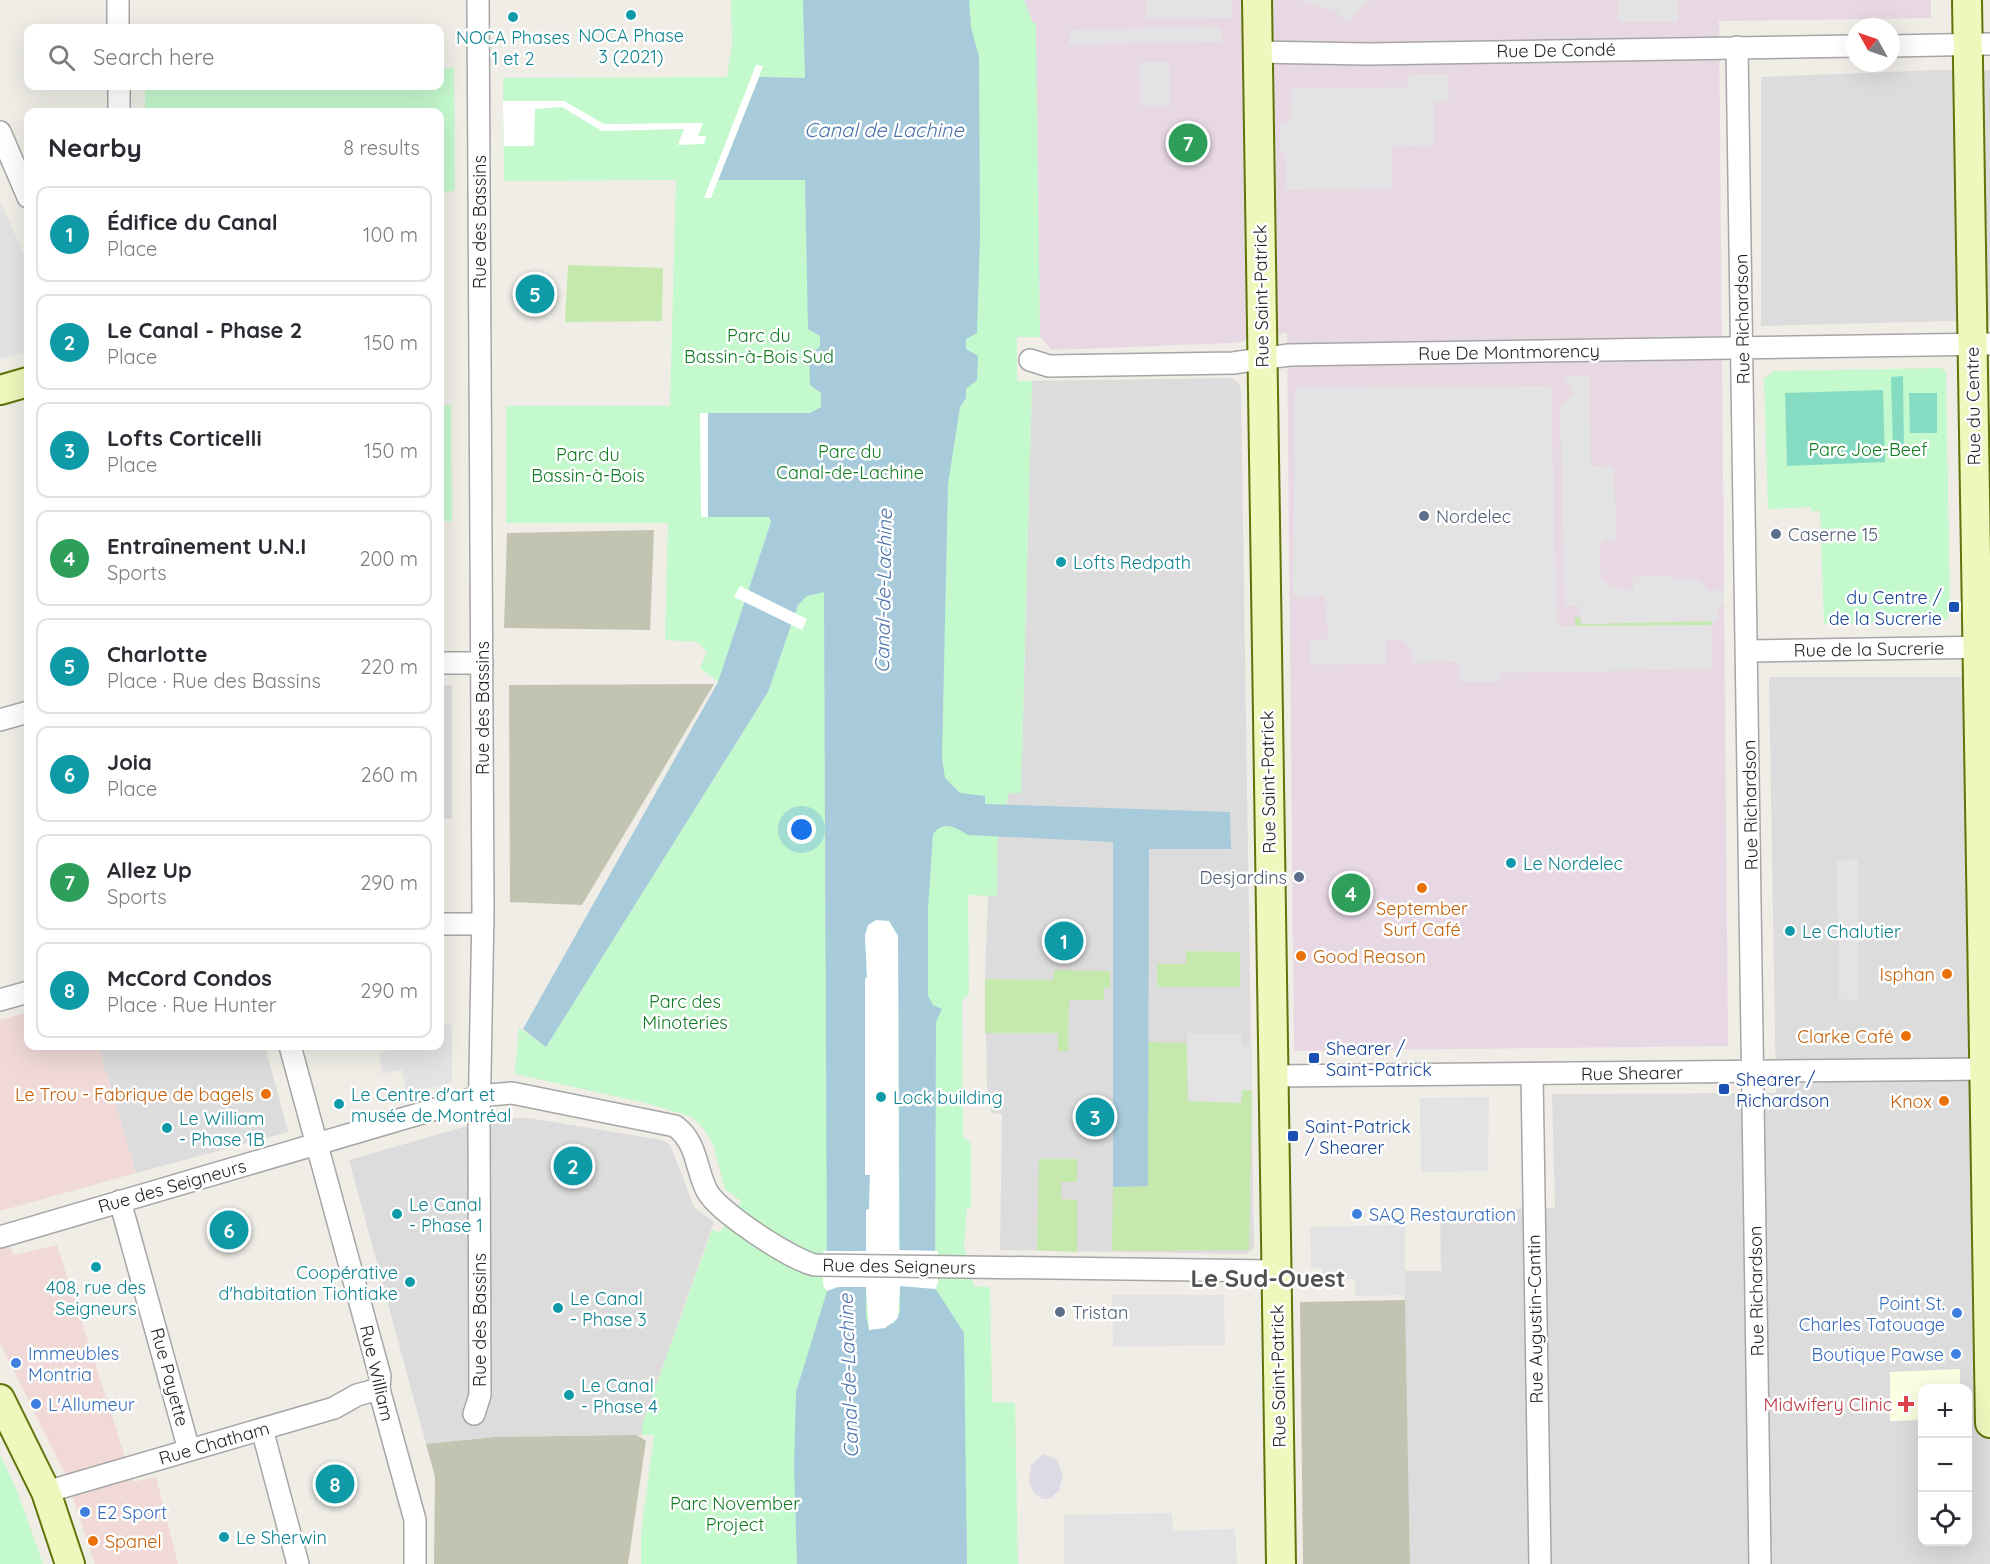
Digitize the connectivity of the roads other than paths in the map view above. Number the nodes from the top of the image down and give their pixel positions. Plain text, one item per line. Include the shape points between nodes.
1 (118, 0) edge
2 (478, 0) edge
3 (1257, 0) edge
4 (1967, 0) edge
5 (118, 24) edge
6 (1979, 44) edge
7 (1846, 46) edge
8 (1900, 46) edge
9 (1737, 47) junction
10 (1257, 52) junction
11 (119, 90) edge
12 (119, 108) edge
13 (0, 132) edge
14 (24, 188) edge
15 (1981, 344) edge
16 (1742, 349) junction
17 (1030, 360) dead end
18 (1262, 360) junction
19 (24, 383) edge
20 (0, 390) edge
21 (1984, 647) edge
22 (1748, 651) junction
23 (444, 663) edge
24 (482, 663) junction
25 (24, 713) edge
26 (0, 720) edge
27 (444, 924) edge
28 (483, 924) junction
29 (24, 993) edge
30 (0, 1000) edge
31 (291, 1050) edge
32 (1987, 1069) edge
33 (1752, 1072) junction
34 (1532, 1074) junction
35 (1274, 1076) junction
36 (480, 1096) junction
37 (317, 1144) junction
38 (120, 1201) junction
39 (0, 1237) edge
40 (1276, 1271) junction
41 (1989, 1319) edge
42 (379, 1389) junction
43 (0, 1399) edge
44 (474, 1414) dead end
45 (1990, 1423) edge
46 (262, 1429) junction
47 (189, 1450) junction
48 (46, 1492) junction
49 (70, 1564) edge
50 (298, 1564) edge
51 (415, 1564) edge
52 (1281, 1564) edge
53 (1540, 1564) edge
54 (1760, 1564) edge

1 - 5 street
2 - 24 street, Rue des Bassins
3 - 10 main road, Rue Saint-Patrick
4 - 6 main road, Rue du Centre
6 - 8 street
6 - 15 main road, Rue du Centre
7 - 9 street, Rue De Condé
9 - 10 street, Rue De Condé via 1368,54
9 - 16 street, Rue Richardson
10 - 18 main road, Rue Saint-Patrick
11 - 12 street
13 - 14 street
15 - 16 street, Rue De Montmorency
15 - 21 main road, Rue du Centre
16 - 18 street, Rue De Montmorency via 1289,356
16 - 22 street, Rue Richardson
17 - 18 street, Rue De Montmorency via 1049,366
18 - 35 main road, Rue Saint-Patrick
19 - 20 main road
21 - 22 street, Rue de la Sucrerie
21 - 32 main road, Rue du Centre
22 - 33 street, Rue Richardson
23 - 24 street
24 - 28 street, Rue des Bassins
25 - 26 street
27 - 28 street
28 - 36 street, Rue des Bassins
29 - 30 street
31 - 37 street, Rue William
32 - 33 street, Rue Shearer
32 - 41 main road, Rue du Centre
33 - 34 street, Rue Shearer
33 - 54 street, Rue Richardson
34 - 35 street, Rue Shearer
34 - 53 street, Rue Augustin-Cantin
35 - 40 main road, Rue Saint-Patrick
36 - 37 street, Rue des Seigneurs
36 - 40 street, Rue des Seigneurs via 512,1093 675,1126 690,1140 708,1192 720,1207 796,1258 823,1266
36 - 44 street, Rue des Bassins via 480,1395
37 - 38 street, Rue des Seigneurs
37 - 42 street, Rue William via 380,1377
38 - 39 street, Rue des Seigneurs
38 - 47 street, Rue Payette
40 - 52 main road, Rue Saint-Patrick
41 - 45 main road, Rue du Centre
42 - 46 street, Rue Chatham via 357,1395 334,1408
42 - 51 street, Rue William via 414,1516
43 - 48 main road
46 - 47 street, Rue Chatham
46 - 50 street
47 - 48 street, Rue Chatham
48 - 49 main road

